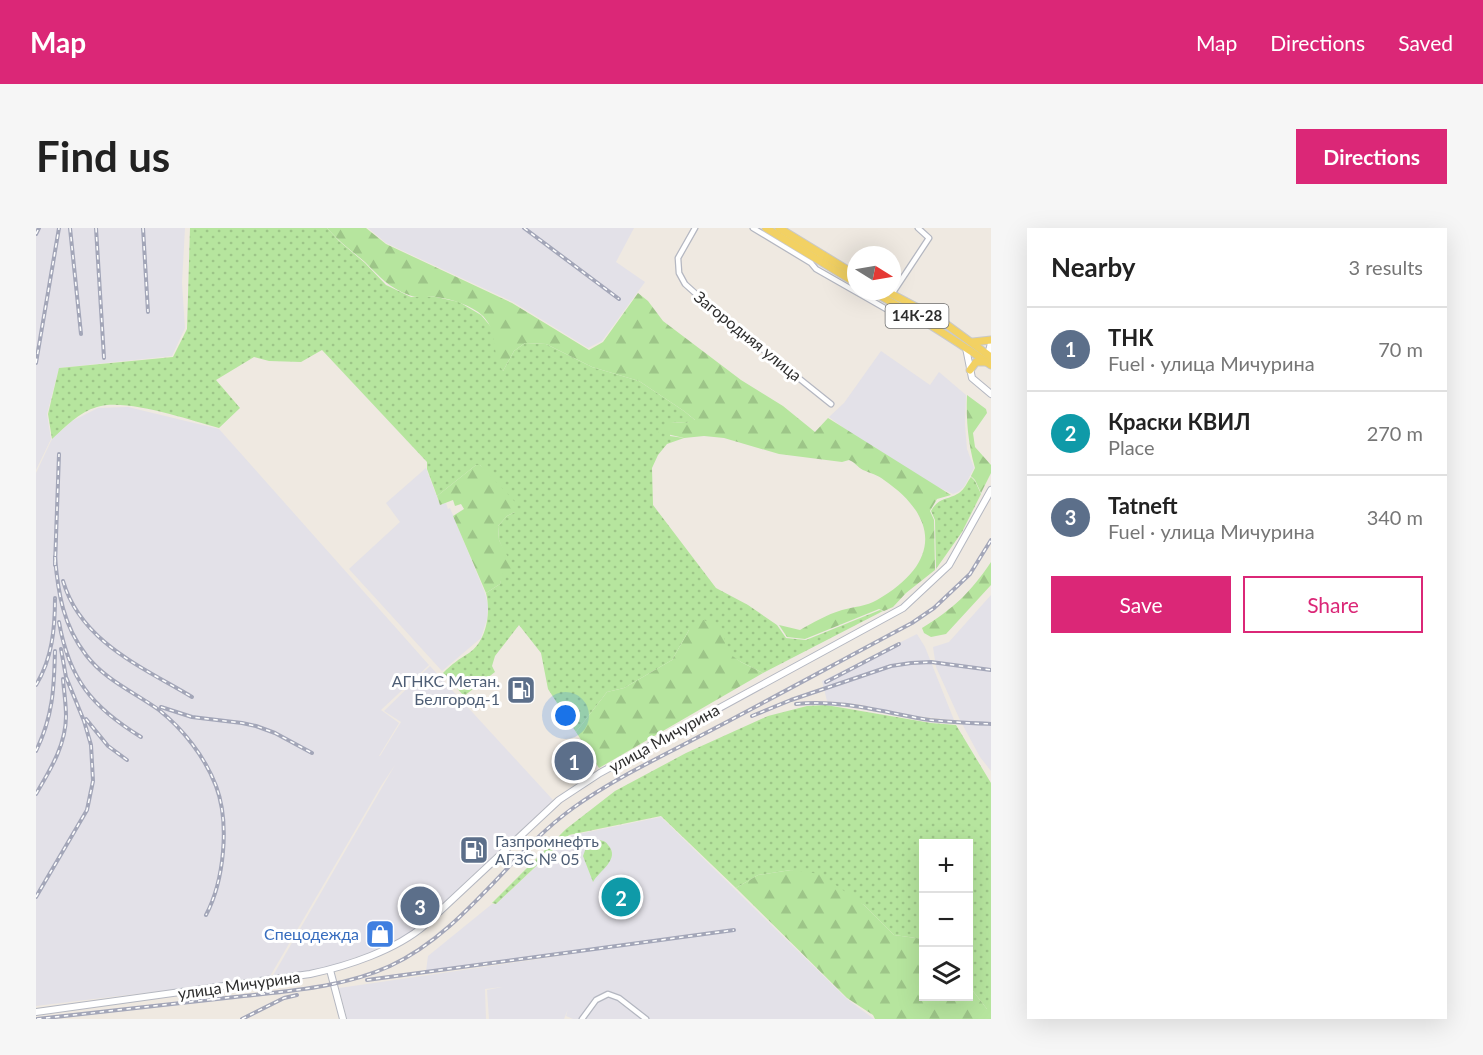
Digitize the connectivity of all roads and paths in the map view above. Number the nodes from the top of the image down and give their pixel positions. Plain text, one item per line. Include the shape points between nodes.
1 (695, 228) edge
2 (753, 228) edge
3 (766, 228) edge
4 (779, 228) edge
5 (918, 228) edge
6 (847, 269) edge
7 (901, 276) edge
8 (847, 278) edge
9 (901, 299) edge
10 (888, 300) edge
11 (902, 318) dead end
12 (991, 341) edge
13 (968, 344) junction
14 (990, 360) edge
15 (970, 370) junction
16 (991, 394) edge
17 (831, 404) dead end
18 (991, 490) edge
19 (330, 970) junction
20 (36, 1012) edge
21 (343, 1019) edge
22 (582, 1019) edge
23 (646, 1019) edge

1 - 17 street, Загородняя улица via 678,258 685,284
2 - 11 street
3 - 8 main road
4 - 6 main road
5 - 7 street via 929,238
9 - 13 main road, 14К-28 via 927,312
10 - 13 main road, 14К-28
12 - 13 main road
12 - 14 main road
13 - 14 main road, 14К-28
13 - 15 main road
14 - 15 main road via 976,362
15 - 16 main road via 974,382
18 - 19 main road, улица Мичурина via 949,565 903,608 600,773 559,800 420,930 388,948
19 - 20 main road, улица Мичурина
19 - 21 main road
22 - 23 street via 596,1000 608,994

